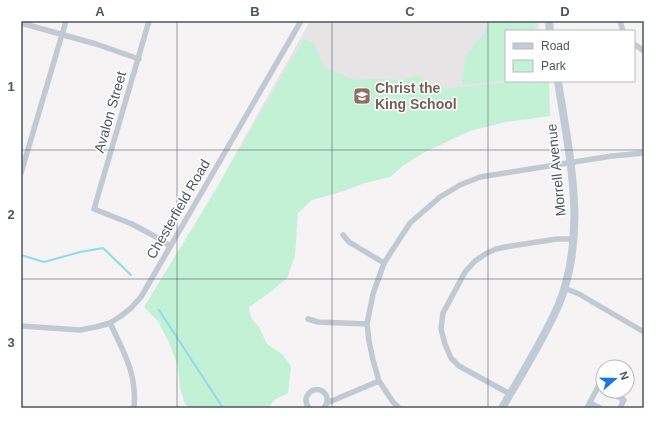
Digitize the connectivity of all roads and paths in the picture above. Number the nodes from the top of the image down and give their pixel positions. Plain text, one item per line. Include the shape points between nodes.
1 (66, 21) edge
2 (150, 21) edge
3 (301, 21) edge
4 (21, 23) edge
5 (62, 35) junction
6 (635, 45) edge
7 (644, 51) edge
8 (139, 59) junction
9 (558, 82) edge
10 (644, 153) edge
11 (570, 163) junction
12 (21, 173) edge
13 (343, 235) dead end
14 (574, 239) junction
15 (170, 246) junction
16 (384, 263) junction
17 (564, 288) junction
18 (308, 319) dead end
19 (110, 323) junction
20 (368, 324) junction
21 (21, 326) edge
22 (644, 332) edge
23 (379, 381) junction
24 (595, 391) edge
25 (510, 394) junction
26 (622, 399) edge
27 (588, 405) edge
28 (326, 406) edge
29 (134, 408) edge
30 (309, 408) edge
31 (399, 408) edge
32 (502, 408) edge
33 (600, 408) edge
34 (620, 408) edge

1 - 5 street
2 - 8 street, Avalon Street
3 - 15 street, Chesterfield Road
4 - 5 street
5 - 8 street
5 - 12 street
6 - 7 street
8 - 15 street, Avalon Street via 94,209 132,224
9 - 11 street, Morrell Avenue
10 - 11 street
11 - 14 street, Morrell Avenue via 575,203
11 - 16 street via 480,177 460,185 440,197 410,223
13 - 16 street via 349,242
14 - 17 street, Morrell Avenue
14 - 25 street via 504,247 487,253 465,272 443,313 441,329 451,358 459,366
15 - 19 street, Chesterfield Road via 141,296 131,308
16 - 20 street via 373,294
17 - 22 street
17 - 25 street, Morrell Avenue via 545,332
18 - 20 street via 318,322
19 - 21 street, Chesterfield Road via 80,330
19 - 29 street via 131,370
20 - 23 street via 369,341
23 - 28 street
23 - 31 street
24 - 27 street
25 - 32 street, Morrell Avenue
26 - 34 street
27 - 33 street
28 - 30 street via 326,394 321,390 315,390 306,398

